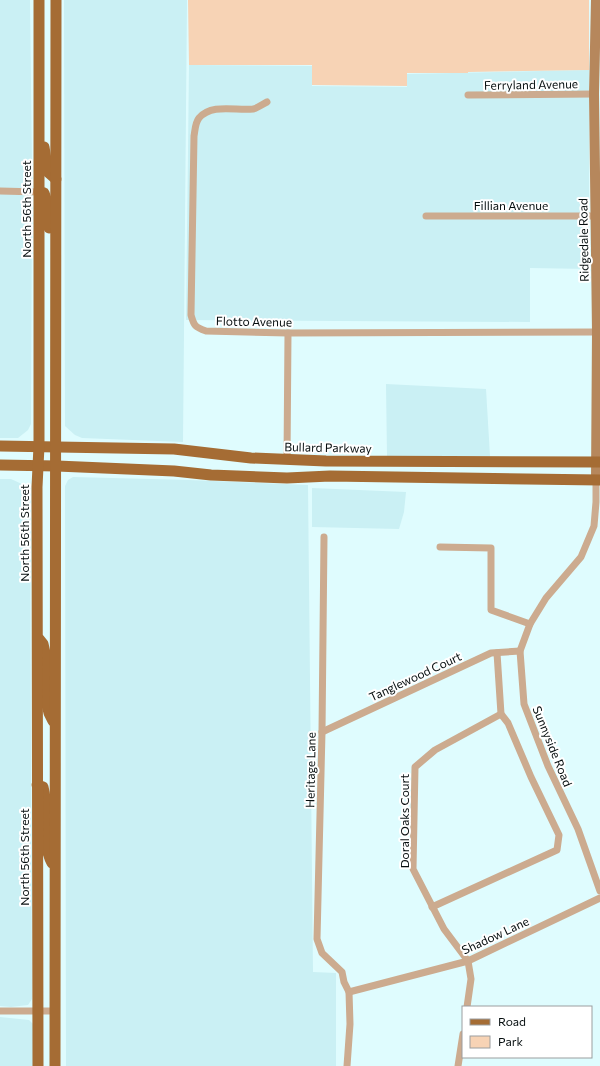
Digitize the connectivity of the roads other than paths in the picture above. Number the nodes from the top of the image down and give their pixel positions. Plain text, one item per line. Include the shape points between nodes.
1 (39, 0) edge
2 (44, 0) edge
3 (56, 0) edge
4 (596, 0) edge
5 (56, 65) junction
6 (594, 94) junction
7 (468, 95) dead end
8 (267, 102) dead end
9 (38, 119) junction
10 (56, 179) junction
11 (0, 191) edge
12 (39, 192) junction
13 (426, 216) dead end
14 (595, 216) junction
15 (56, 279) junction
16 (598, 332) junction
17 (288, 333) junction
18 (0, 446) edge
19 (39, 446) junction
20 (56, 446) junction
21 (288, 459) junction
22 (598, 462) edge
23 (0, 465) edge
24 (38, 466) junction
25 (57, 466) junction
26 (598, 480) edge
27 (324, 537) dead end
28 (440, 547) dead end
29 (530, 624) junction
30 (37, 637) junction
31 (520, 651) junction
32 (497, 653) junction
33 (501, 714) junction
34 (55, 726) junction
35 (322, 732) junction
36 (37, 785) junction
37 (55, 869) junction
38 (600, 891) edge
39 (600, 898) edge
40 (432, 907) junction
41 (468, 961) junction
42 (349, 992) junction
43 (467, 1006) edge
44 (0, 1011) edge
45 (38, 1011) junction
46 (55, 1011) junction
47 (462, 1040) edge
48 (38, 1066) edge
49 (55, 1066) edge
50 (347, 1066) edge
51 (458, 1066) edge

1 - 9 main road, North 56th Street
2 - 5 main road via 46,56
3 - 5 main road
4 - 6 street, Ridgedale Road
5 - 10 main road
6 - 7 street, Ferryland Avenue
6 - 14 street, Ridgedale Road
8 - 17 street, Flotto Avenue via 255,109 212,110 199,118 195,127 192,315 197,328 206,331
9 - 10 main road via 48,172
9 - 12 main road, North 56th Street
10 - 15 main road
11 - 12 street
12 - 15 main road via 44,193 48,205 49,265
12 - 19 main road, North 56th Street
13 - 14 street, Fillian Avenue
14 - 16 street, Ridgedale Road
15 - 20 main road
16 - 17 street, Flotto Avenue
16 - 22 street, Ridgedale Road
17 - 21 street
18 - 19 main road, Bullard Parkway
19 - 20 main road, Bullard Parkway
19 - 24 main road, North 56th Street
20 - 21 main road, Bullard Parkway via 174,450
20 - 25 main road
21 - 22 main road, Bullard Parkway
22 - 26 street, Ridgedale Road
23 - 24 main road
24 - 25 main road
24 - 30 main road, North 56th Street
25 - 26 main road via 288,478 330,476
25 - 34 main road
26 - 29 street, Sunnyside Road via 594,526 581,557 546,598
27 - 35 street, Heritage Lane
28 - 29 street via 492,548 491,610
29 - 31 street, Sunnyside Road
30 - 34 main road via 46,653 47,705
30 - 36 main road, North 56th Street
31 - 32 street, Tanglewood Court
31 - 38 street, Sunnyside Road via 524,704 548,766 578,829
32 - 33 street
32 - 35 street, Tanglewood Court via 484,656
33 - 40 street, Doral Oaks Court via 435,750 415,767 413,869
33 - 40 street via 508,723 559,835 557,850
34 - 37 main road
35 - 42 street, Heritage Lane via 317,939 322,953 342,972
36 - 37 main road via 43,787 46,794 46,842
36 - 45 main road, North 56th Street
37 - 46 main road
39 - 41 street, Shadow Lane
40 - 41 street, Doral Oaks Court via 444,929
41 - 42 street, Shadow Lane
41 - 43 street via 471,979
42 - 50 street, Heritage Lane
44 - 45 street
45 - 46 street
45 - 48 main road, North 56th Street
46 - 49 main road
47 - 51 street

